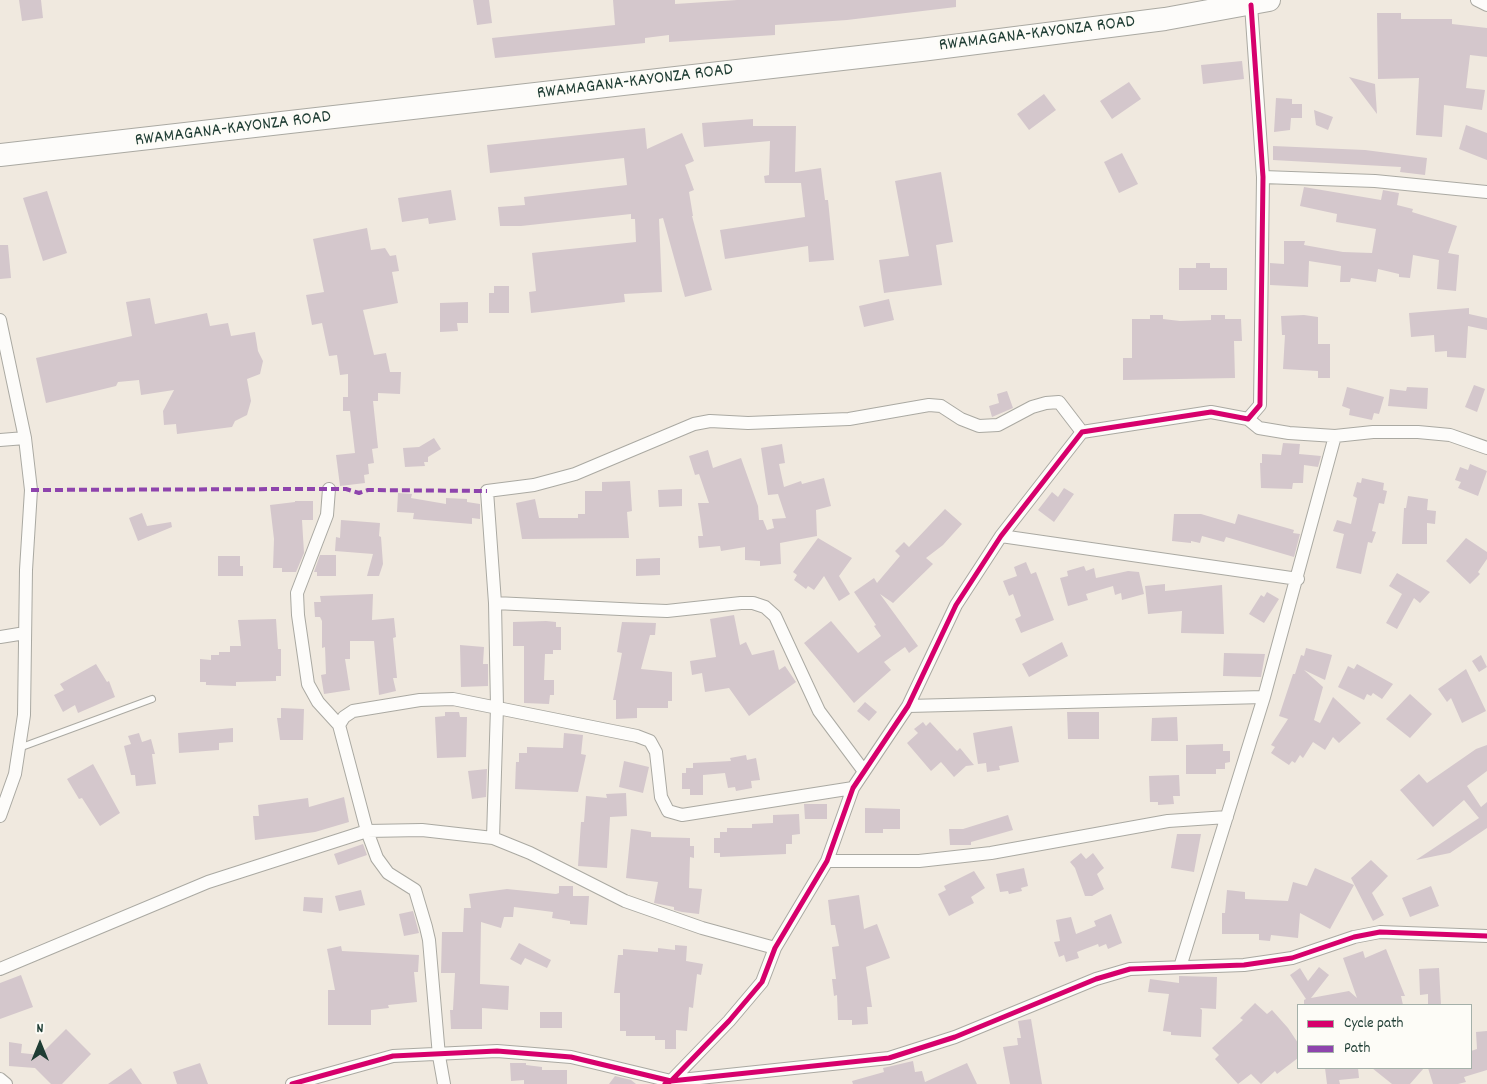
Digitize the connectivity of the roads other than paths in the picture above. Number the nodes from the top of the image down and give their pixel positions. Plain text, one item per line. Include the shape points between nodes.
1 (1477, 0) edge
2 (1260, 2) edge
3 (1487, 5) edge
4 (0, 155) edge
5 (1263, 177) junction
6 (1487, 192) edge
7 (0, 320) edge
8 (1248, 419) junction
9 (1082, 432) junction
10 (1335, 436) junction
11 (25, 438) junction
12 (0, 440) edge
13 (1487, 448) edge
14 (330, 489) dead end
15 (1000, 536) junction
16 (1298, 579) junction
17 (495, 602) junction
18 (25, 633) junction
19 (0, 637) edge
20 (1264, 697) junction
21 (152, 699) dead end
22 (497, 706) junction
23 (908, 706) junction
24 (339, 725) junction
25 (19, 748) junction
26 (863, 770) junction
27 (853, 788) junction
28 (0, 816) edge
29 (1227, 817) junction
30 (366, 831) junction
31 (493, 838) junction
32 (827, 861) junction
33 (1487, 936) edge
34 (775, 948) junction
35 (1180, 967) junction
36 (0, 969) edge
37 (439, 1056) junction
38 (0, 1079) edge
39 (668, 1082) edge
40 (6, 1084) edge
41 (292, 1084) edge
42 (444, 1084) edge

1 - 3 street
2 - 4 highway, RWAMAGANA-KAYONZA ROAD via 1165,18 921,50
2 - 5 street
5 - 6 street via 1375,181
5 - 8 street via 1260,405
7 - 11 street
8 - 9 street via 1211,412
8 - 10 street via 1259,428
9 - 15 street
9 - 17 street via 1059,402 1032,407 998,425 979,426 941,406 929,405 849,419 694,424 575,474 487,491
10 - 13 street via 1418,432 1450,435
10 - 16 street
11 - 12 street
11 - 18 street via 31,490
14 - 24 street via 327,515 297,593 308,684 318,702
15 - 16 street
15 - 23 street via 956,605
16 - 20 street
17 - 22 street
17 - 26 street via 667,611 740,603 765,607 775,616 819,711
18 - 19 street
18 - 25 street via 24,715
20 - 23 street
20 - 29 street
21 - 25 lane
22 - 24 street via 453,699 420,700 354,711
22 - 27 street via 650,741 656,752 660,797 668,811 682,815
22 - 31 street
23 - 26 street
24 - 30 street
25 - 28 street via 15,774
26 - 27 street
27 - 32 street
29 - 32 street via 1168,821 991,852 919,861
29 - 35 street
30 - 31 street via 422,830
30 - 36 street via 208,882
30 - 37 street via 388,873 415,890 429,940
31 - 34 street via 530,852 625,901 702,928
32 - 34 street
33 - 35 street via 1380,932 1354,937 1292,958 1244,965
34 - 39 street via 762,982 748,1002
35 - 39 street via 1130,969 1096,979 955,1037 889,1058
37 - 39 street via 497,1051 571,1057
37 - 41 street via 393,1056
37 - 42 street
38 - 40 street

